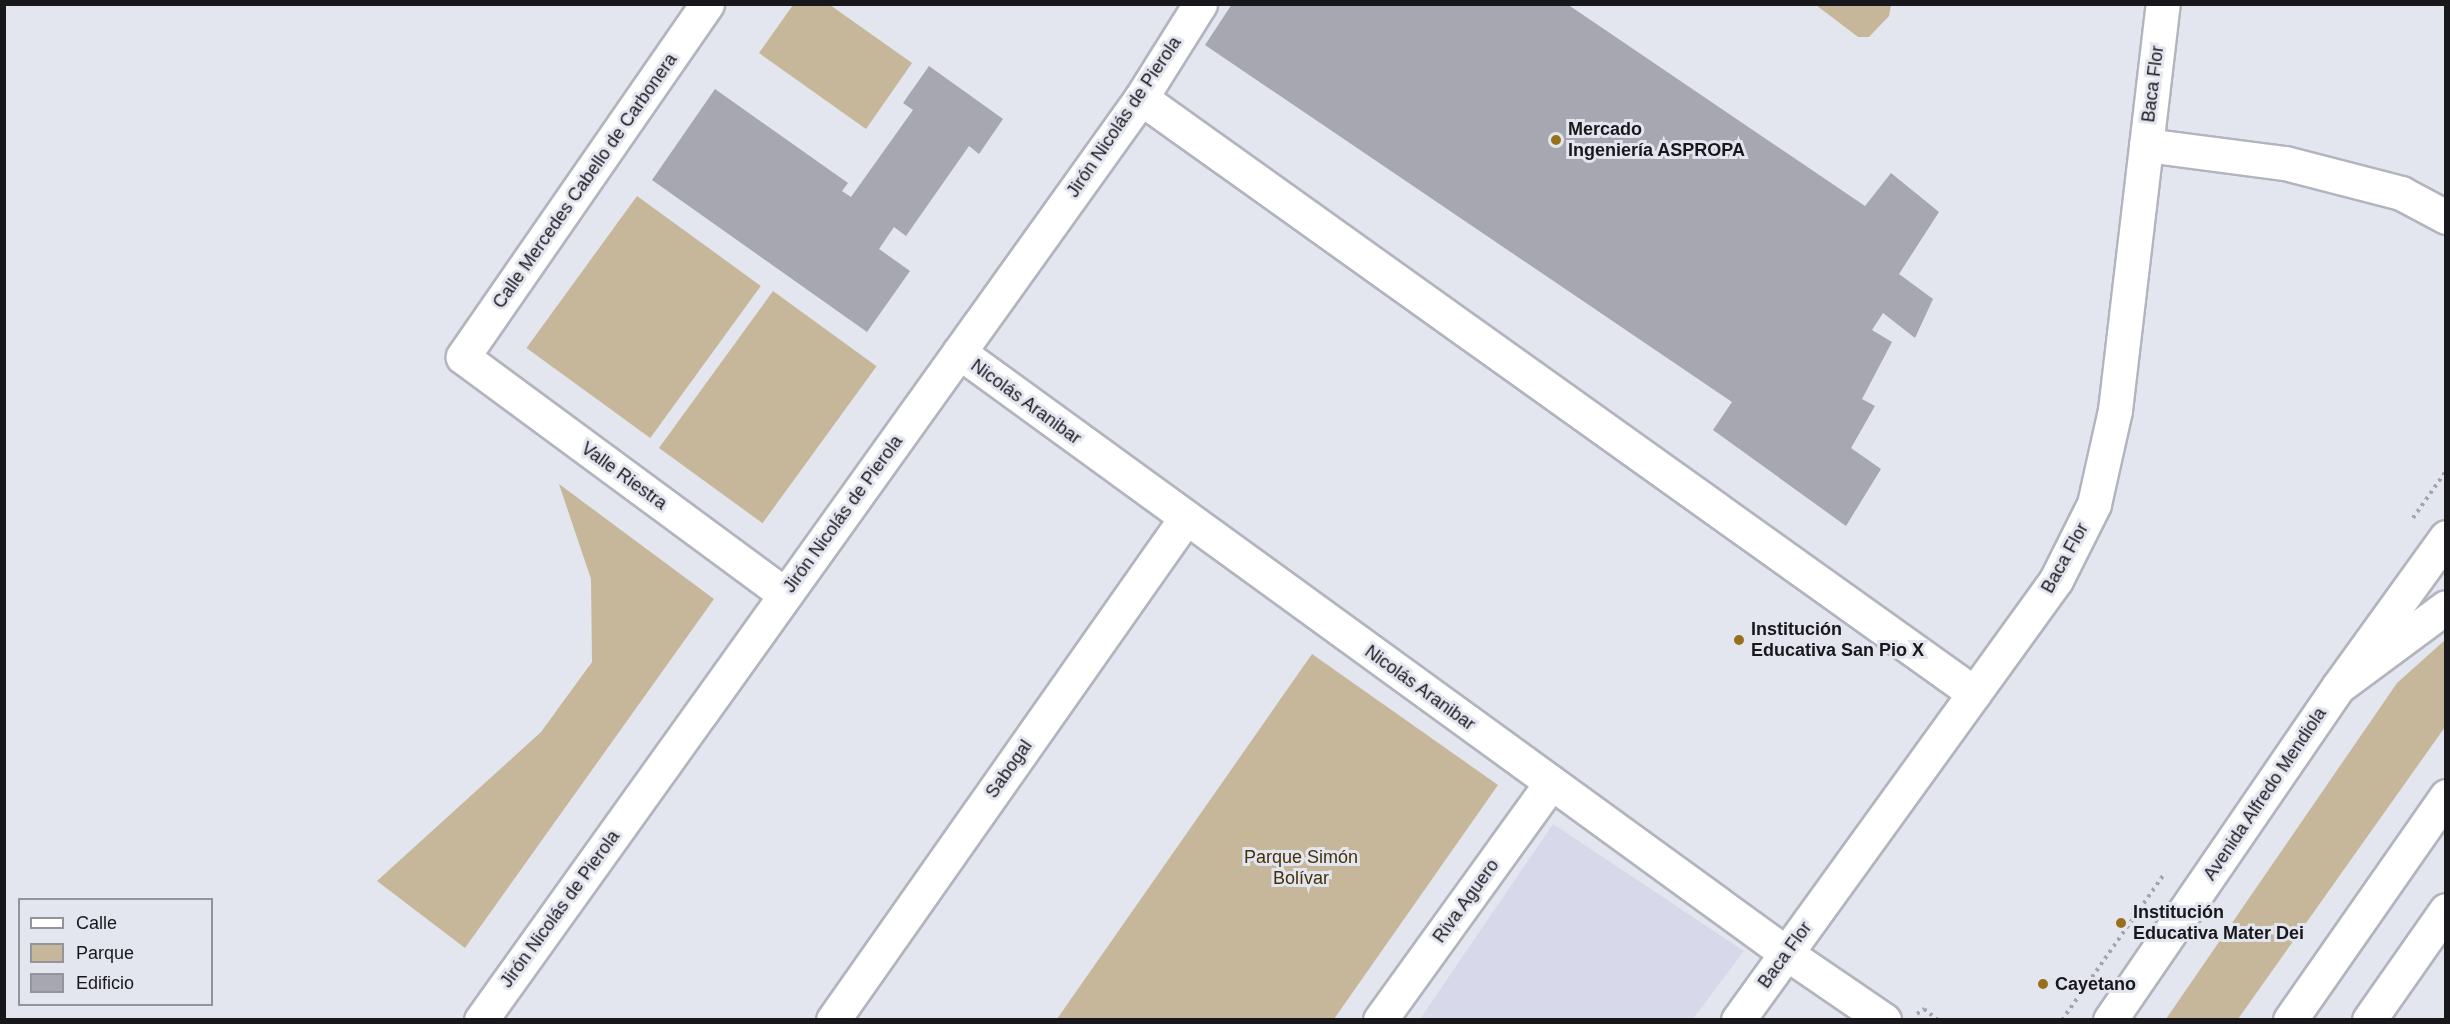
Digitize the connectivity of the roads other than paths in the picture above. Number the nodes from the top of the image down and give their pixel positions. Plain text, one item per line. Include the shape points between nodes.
1 (707, 4) edge
2 (1200, 4) edge
3 (2163, 4) edge
4 (1141, 98) junction
5 (2146, 146) junction
6 (2445, 217) edge
7 (958, 352) junction
8 (463, 357) joint
9 (1185, 519) junction
10 (2445, 537) edge
11 (785, 594) junction
12 (2445, 607) edge
13 (2338, 687) junction
14 (1974, 693) junction
15 (1551, 783) junction
16 (2445, 796) edge
17 (2445, 910) edge
18 (1786, 953) junction
19 (481, 1020) edge
20 (833, 1020) edge
21 (1380, 1020) edge
22 (1738, 1020) edge
23 (1884, 1020) edge
24 (2110, 1020) edge
25 (2290, 1020) edge
26 (2369, 1020) edge

1 - 8 main road, Calle Mercedes Cabello de Carbonera
2 - 4 main road, Jirón Nicolás de Pierola
3 - 5 main road, Baca Flor
4 - 7 main road, Jirón Nicolás de Pierola
4 - 14 main road
5 - 6 main road via 2285,163 2401,193
5 - 14 main road, Baca Flor via 2115,410 2094,504 2056,580
7 - 9 main road, Nicolás Aranibar
7 - 11 main road, Jirón Nicolás de Pierola
8 - 11 main road, Valle Riestra
9 - 15 main road, Nicolás Aranibar
9 - 20 main road, Sabogal
10 - 13 main road, Avenida Alfredo Mendiola
11 - 19 main road, Jirón Nicolás de Pierola
12 - 13 main road
13 - 24 main road, Avenida Alfredo Mendiola
14 - 18 main road, Baca Flor
15 - 18 main road, Nicolás Aranibar
15 - 21 main road, Riva Aguero
16 - 25 main road
17 - 26 main road
18 - 22 main road, Baca Flor
18 - 23 main road, Nicolás Aranibar

